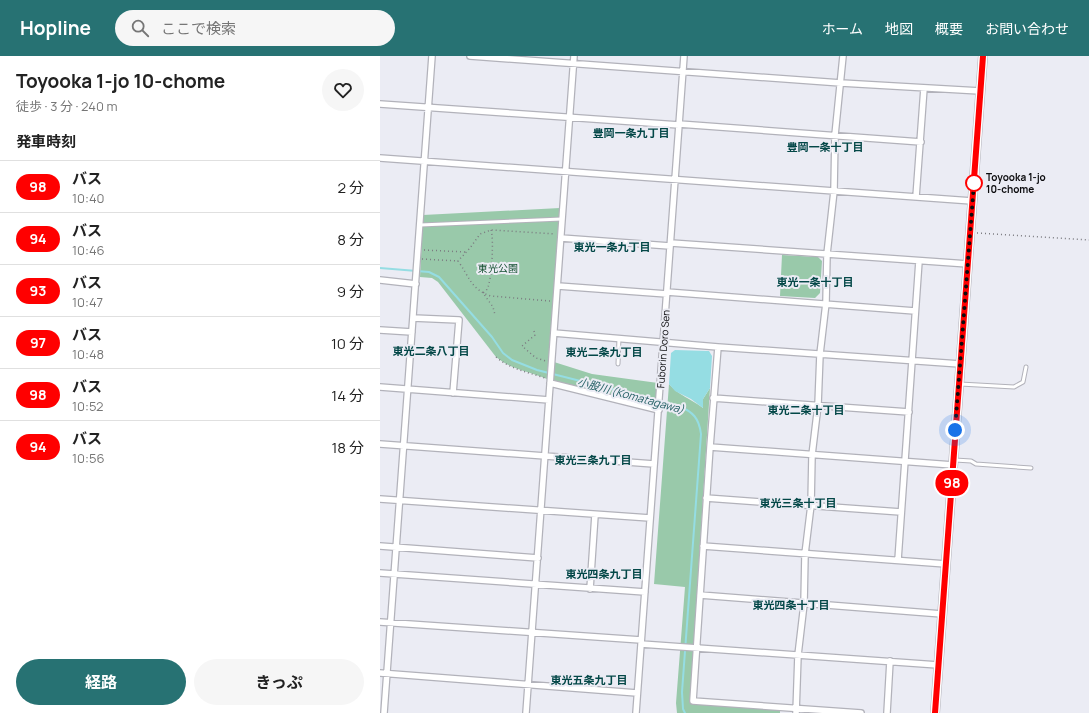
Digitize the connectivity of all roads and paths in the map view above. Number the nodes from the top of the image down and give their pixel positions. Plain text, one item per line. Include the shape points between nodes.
1 (432, 56) edge
2 (470, 56) edge
3 (574, 56) edge
4 (684, 56) edge
5 (843, 56) edge
6 (983, 56) edge
7 (573, 64) junction
8 (683, 72) junction
9 (841, 83) junction
10 (924, 88) junction
11 (980, 91) junction
12 (380, 104) edge
13 (428, 108) junction
14 (569, 118) junction
15 (679, 125) junction
16 (835, 135) junction
17 (921, 142) junction
18 (380, 158) edge
19 (425, 162) junction
20 (565, 172) junction
21 (675, 180) junction
22 (834, 191) junction
23 (916, 197) junction
24 (972, 201) junction
25 (562, 219) junction
26 (420, 224) junction
27 (491, 230) junction
28 (970, 232) junction
29 (561, 236) junction
30 (1089, 240) edge
31 (670, 245) junction
32 (418, 249) junction
33 (466, 252) junction
34 (827, 254) junction
35 (418, 258) junction
36 (458, 261) junction
37 (919, 261) junction
38 (968, 264) junction
39 (380, 280) edge
40 (416, 284) junction
41 (558, 286) junction
42 (483, 293) junction
43 (667, 293) junction
44 (556, 302) junction
45 (826, 303) junction
46 (915, 311) junction
47 (495, 315) dead end
48 (413, 318) junction
49 (380, 330) edge
50 (534, 331) dead end
51 (412, 332) junction
52 (554, 333) junction
53 (619, 338) junction
54 (664, 342) junction
55 (718, 347) junction
56 (820, 354) junction
57 (496, 357) dead end
58 (912, 361) junction
59 (552, 362) junction
60 (618, 364) dead end
61 (960, 364) junction
62 (1026, 367) dead end
63 (550, 381) junction
64 (958, 384) junction
65 (380, 387) edge
66 (408, 390) junction
67 (453, 393) junction
68 (713, 398) junction
69 (549, 400) junction
70 (818, 405) junction
71 (659, 407) junction
72 (909, 412) junction
73 (380, 444) edge
74 (404, 446) junction
75 (710, 447) junction
76 (545, 455) junction
77 (812, 455) junction
78 (905, 462) junction
79 (953, 463) junction
80 (654, 464) junction
81 (1031, 468) dead end
82 (380, 498) edge
83 (706, 498) junction
84 (400, 500) junction
85 (811, 505) junction
86 (541, 510) junction
87 (901, 512) junction
88 (595, 515) junction
89 (650, 518) junction
90 (380, 546) edge
91 (703, 546) junction
92 (396, 547) junction
93 (805, 554) junction
94 (538, 558) junction
95 (898, 560) junction
96 (946, 564) junction
97 (380, 573) edge
98 (394, 574) junction
99 (536, 585) junction
100 (590, 589) junction
101 (645, 592) junction
102 (700, 595) junction
103 (804, 604) junction
104 (942, 614) junction
105 (380, 622) edge
106 (391, 623) junction
107 (532, 634) junction
108 (641, 642) junction
109 (693, 648) junction
110 (798, 655) junction
111 (890, 661) junction
112 (938, 665) junction
113 (380, 674) edge
114 (387, 674) junction
115 (528, 684) junction
116 (637, 692) junction
117 (796, 711) edge
118 (384, 713) edge
119 (526, 713) edge
120 (636, 713) edge
121 (861, 713) edge
122 (887, 713) edge
123 (935, 713) edge

1 - 13 street
2 - 7 street
3 - 7 street
4 - 8 street, Fuborin Doro Sen
5 - 9 street
6 - 11 street
7 - 8 street
7 - 14 street
8 - 9 street
8 - 15 street, Fuborin Doro Sen
9 - 10 street
9 - 16 street
10 - 11 street
10 - 17 street
11 - 24 street
12 - 13 street
13 - 14 street
13 - 19 street
14 - 15 street
14 - 20 street
15 - 16 street
15 - 21 street, Fuborin Doro Sen
16 - 17 street
16 - 22 street
17 - 23 street
18 - 19 street
19 - 20 street
19 - 26 street
20 - 21 street
20 - 25 street
21 - 22 street
21 - 31 street, Fuborin Doro Sen
22 - 23 street
22 - 34 street
23 - 24 street
24 - 28 street
25 - 26 lane
25 - 29 street
26 - 32 street
27 - 29 path
27 - 33 path via 480,234
27 - 42 path via 491,275 487,289
28 - 30 path
28 - 38 street
29 - 31 street
29 - 41 street
31 - 34 street
31 - 43 street, Fuborin Doro Sen
32 - 33 path
32 - 35 street
33 - 36 path
34 - 37 street
34 - 45 street
35 - 36 path
35 - 40 street
36 - 42 path via 471,282
37 - 38 street
37 - 46 street
38 - 61 street
39 - 40 street
40 - 48 street
41 - 43 street
41 - 44 street
42 - 44 path
42 - 47 path via 493,307
43 - 45 street
43 - 54 street, Fuborin Doro Sen
44 - 52 street
45 - 46 street
45 - 56 street
46 - 58 street
48 - 51 street
48 - 67 street via 459,320
49 - 51 street
50 - 59 path via 535,335 522,346 536,358
51 - 66 street
52 - 53 street
52 - 59 street
53 - 54 street
53 - 60 lane
54 - 55 street
54 - 71 street, Fuborin Doro Sen
55 - 56 street
55 - 68 street
56 - 58 street
56 - 70 street
57 - 63 path via 517,370
58 - 61 street
58 - 72 street
59 - 63 street
61 - 64 street
62 - 64 lane via 1023,382 1014,387
63 - 69 street
63 - 71 street
64 - 79 street
65 - 66 street
66 - 67 street
66 - 74 street
67 - 69 street
68 - 70 street
68 - 75 street
69 - 76 street
70 - 72 street
70 - 77 street
71 - 80 street, Fuborin Doro Sen
72 - 78 street
73 - 74 street
74 - 76 street
74 - 84 street
75 - 77 street
75 - 83 street
76 - 80 street
76 - 86 street
77 - 78 street
77 - 85 street
78 - 79 street
78 - 87 street
79 - 81 lane via 972,461 976,464
79 - 96 street
80 - 89 street, Fuborin Doro Sen
82 - 84 street
83 - 85 street
83 - 91 street
84 - 86 street
84 - 92 street
85 - 87 street
85 - 93 street
86 - 88 street
86 - 94 street
87 - 95 street
88 - 89 street
88 - 100 street
89 - 101 street, Fuborin Doro Sen
90 - 92 street
91 - 93 street
91 - 102 street
92 - 94 street
92 - 98 street
93 - 95 street
93 - 103 street
94 - 99 street
95 - 96 street
96 - 104 street
97 - 98 street
98 - 99 street
98 - 106 street
99 - 100 street
99 - 107 street
100 - 101 street
101 - 108 street, Fuborin Doro Sen
102 - 103 street
102 - 109 street
103 - 104 street
103 - 110 street
104 - 112 street
105 - 106 street
106 - 107 street
106 - 114 street
107 - 108 street
107 - 115 street
108 - 109 street
108 - 116 street, Fuborin Doro Sen
109 - 110 street
109 - 117 street via 693,701
110 - 111 street
110 - 117 street
111 - 112 street
111 - 122 street
112 - 123 street
113 - 114 street
114 - 115 street
114 - 118 street
115 - 116 street
115 - 119 street
116 - 120 street, Fuborin Doro Sen
117 - 121 street

